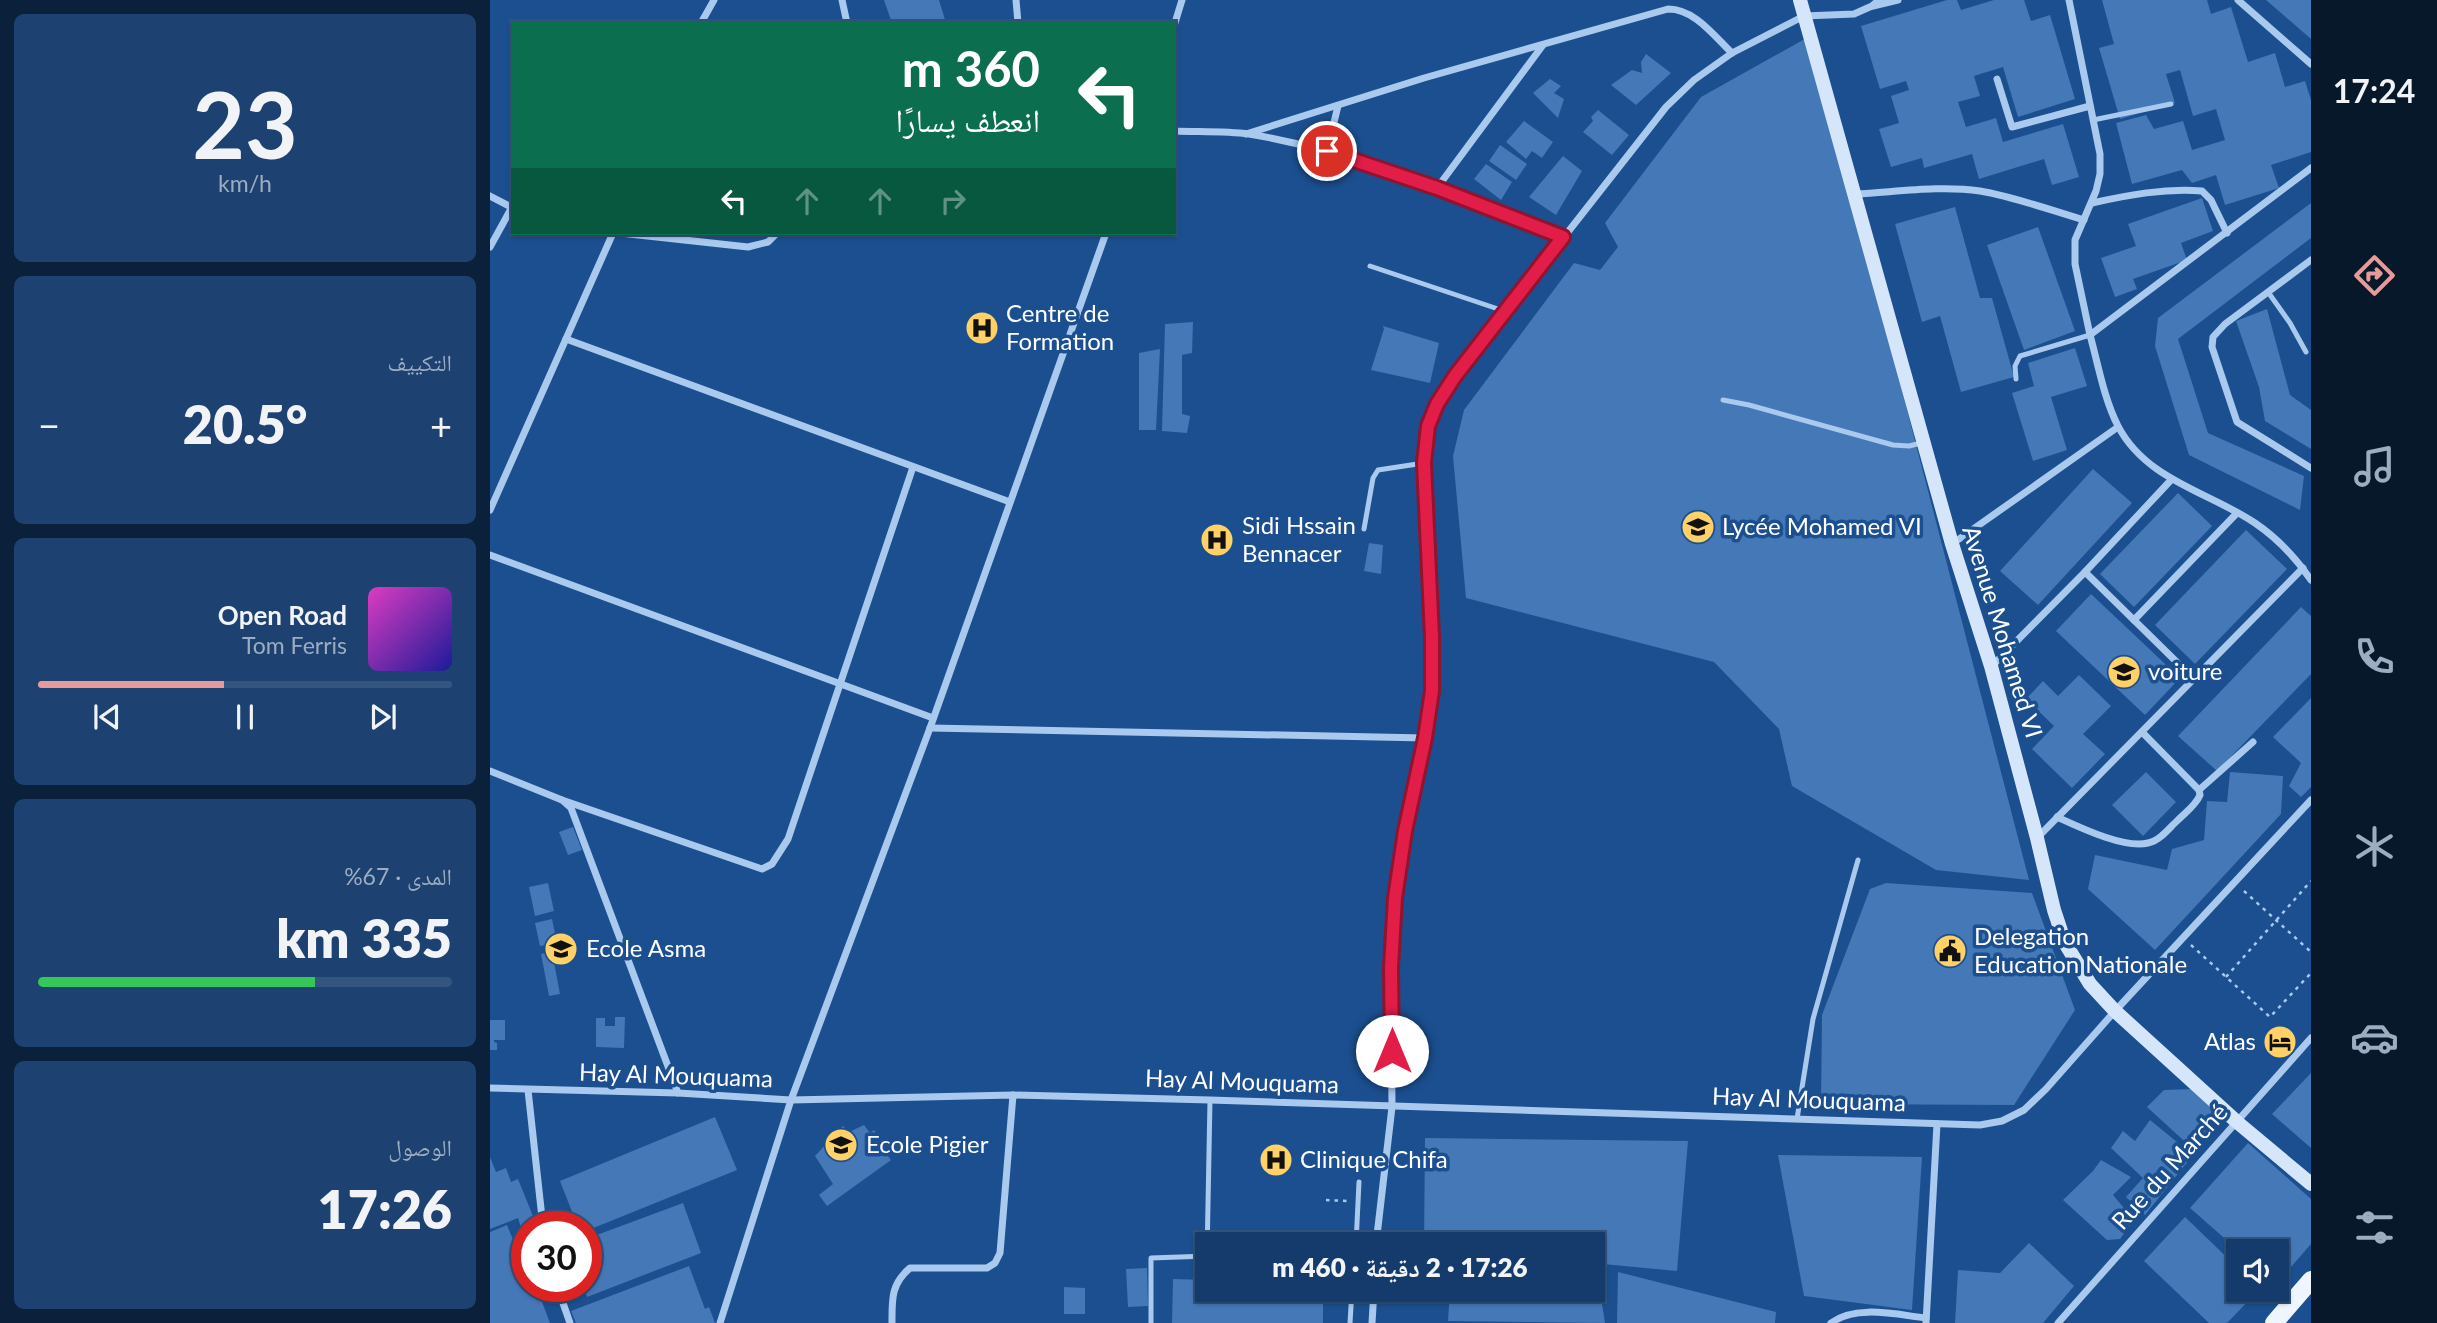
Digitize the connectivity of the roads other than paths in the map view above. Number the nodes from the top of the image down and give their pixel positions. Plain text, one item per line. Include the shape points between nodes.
1 (714, 0) edge
2 (842, 0) edge
3 (1016, 0) edge
4 (1182, 0) edge
5 (1800, 0) edge
6 (1879, 0) edge
7 (1898, 0) edge
8 (2069, 0) edge
9 (2238, 0) edge
10 (1872, 6) junction
11 (1804, 16) junction
12 (702, 21) edge
13 (846, 21) edge
14 (1018, 21) edge
15 (1176, 21) edge
16 (1544, 44) junction
17 (1732, 53) junction
18 (2311, 64) edge
19 (1997, 79) dead end
20 (2171, 104) dead end
21 (1338, 106) junction
22 (2090, 106) junction
23 (2093, 120) junction
24 (1176, 131) edge
25 (1246, 134) junction
26 (1327, 151) junction
27 (2311, 168) edge
28 (1437, 188) junction
29 (1856, 194) junction
30 (490, 196) edge
31 (2092, 203) junction
32 (511, 206) edge
33 (511, 209) edge
34 (2084, 220) junction
35 (2227, 233) junction
36 (612, 235) edge
37 (638, 235) edge
38 (775, 235) edge
39 (1105, 235) edge
40 (1563, 237) junction
41 (490, 247) edge
42 (2311, 260) edge
43 (1370, 266) dead end
44 (2268, 292) junction
45 (1507, 312) junction
46 (2090, 335) junction
47 (566, 339) junction
48 (2306, 352) dead end
49 (2016, 379) dead end
50 (1723, 400) dead end
51 (2118, 427) junction
52 (1924, 443) junction
53 (1424, 463) junction
54 (913, 467) junction
55 (2311, 468) edge
56 (2171, 480) junction
57 (1010, 502) junction
58 (490, 510) edge
59 (2237, 513) junction
60 (1364, 529) dead end
61 (1952, 544) junction
62 (490, 555) edge
63 (2303, 568) junction
64 (2085, 572) junction
65 (2311, 580) edge
66 (2134, 620) junction
67 (1991, 666) junction
68 (2194, 679) junction
69 (840, 684) junction
70 (933, 718) junction
71 (930, 728) junction
72 (2142, 732) junction
73 (1425, 738) junction
74 (2253, 742) dead end
75 (490, 771) edge
76 (2199, 790) junction
77 (562, 800) junction
78 (2311, 800) edge
79 (2057, 817) junction
80 (2038, 838) junction
81 (1858, 860) dead end
82 (2115, 1011) junction
83 (2311, 1038) edge
84 (490, 1088) edge
85 (528, 1090) junction
86 (678, 1093) junction
87 (1013, 1095) junction
88 (791, 1100) junction
89 (1210, 1100) junction
90 (1392, 1107) junction
91 (1797, 1119) junction
92 (2237, 1122) junction
93 (1937, 1124) junction
94 (1359, 1182) dead end
95 (2311, 1184) edge
96 (541, 1211) edge
97 (1207, 1232) edge
98 (1357, 1232) edge
99 (1377, 1232) edge
100 (1195, 1256) edge
101 (2311, 1280) edge
102 (563, 1302) edge
103 (1351, 1302) edge
104 (1373, 1302) edge
105 (1926, 1321) edge
106 (570, 1323) edge
107 (720, 1323) edge
108 (892, 1323) edge
109 (1151, 1323) edge
110 (1350, 1323) edge
111 (1371, 1323) edge
112 (1831, 1323) edge
113 (2058, 1323) edge
114 (2274, 1323) edge

1 - 12 street
2 - 13 street
3 - 14 street
4 - 15 street
5 - 11 main road, Avenue Mohamed VI
6 - 10 street
7 - 10 street
8 - 22 street
9 - 18 street
10 - 11 street via 1854,14
11 - 17 street
11 - 29 main road, Avenue Mohamed VI
16 - 17 street via 1678,9 1689,13
16 - 21 street
16 - 28 street
17 - 40 street via 1666,107
19 - 22 street via 2012,127
20 - 23 lane
21 - 25 street
21 - 26 street
22 - 23 street
23 - 31 street via 2100,174
24 - 25 street
25 - 26 street
26 - 28 street
27 - 35 street
28 - 40 street
29 - 34 street via 1978,191
29 - 52 main road, Avenue Mohamed VI
30 - 32 street
31 - 34 street
31 - 35 street via 2202,191
33 - 41 street
34 - 46 street via 2075,240 2075,264
35 - 46 street
36 - 47 street
37 - 38 street via 748,247 768,242
39 - 57 street
40 - 45 street
42 - 44 street
43 - 45 lane
44 - 48 lane
44 - 55 street via 2225,324 2213,337 2212,346 2237,422
45 - 53 street via 1437,404 1428,426
46 - 49 lane via 2020,356
46 - 51 street
47 - 54 street
47 - 58 street
50 - 52 lane via 1893,445
51 - 56 street via 2139,455
51 - 61 street
52 - 61 main road, Avenue Mohamed VI
53 - 60 lane via 1378,470
53 - 73 street via 1432,637 1432,691
54 - 57 street
54 - 69 street
56 - 59 street
56 - 64 street
57 - 70 street
59 - 63 street via 2264,529
59 - 66 street
61 - 67 main road, Avenue Mohamed VI
62 - 69 street
63 - 65 street
63 - 68 street
64 - 66 street
64 - 67 street
66 - 68 street
67 - 80 main road, Avenue Mohamed VI
68 - 72 street
69 - 70 street
69 - 77 street via 788,839 772,864 762,869
70 - 71 street
71 - 73 street
71 - 88 street
72 - 76 street
72 - 79 street
73 - 90 street via 1395,898
74 - 76 street
75 - 77 street
76 - 79 street via 2196,803 2149,843 2098,835
77 - 86 street via 571,808
78 - 82 street, Hay Al Mouquama
79 - 80 street
80 - 82 main road, Avenue Mohamed VI via 2065,943 2090,984
81 - 91 lane via 1813,1019
82 - 92 main road, Avenue Mohamed VI
82 - 93 street, Hay Al Mouquama via 2024,1110 1980,1125
83 - 92 street, Rue du Marché
84 - 85 street, Hay Al Mouquama
85 - 86 street, Hay Al Mouquama
85 - 96 street
86 - 88 street, Hay Al Mouquama
87 - 88 street, Hay Al Mouquama
87 - 89 street, Hay Al Mouquama
87 - 108 street via 1000,1253 995,1263 987,1268 910,1268 899,1277 891,1294
88 - 107 street
89 - 90 street, Hay Al Mouquama
89 - 97 lane
90 - 91 street, Hay Al Mouquama
90 - 99 street
91 - 93 street, Hay Al Mouquama
92 - 95 main road, Avenue Mohamed VI
92 - 113 street, Rue du Marché
93 - 105 street
94 - 98 lane
100 - 109 lane via 1151,1258
101 - 114 main road
102 - 106 street
103 - 110 lane
104 - 111 street
105 - 112 street via 1875,1313 1846,1316

